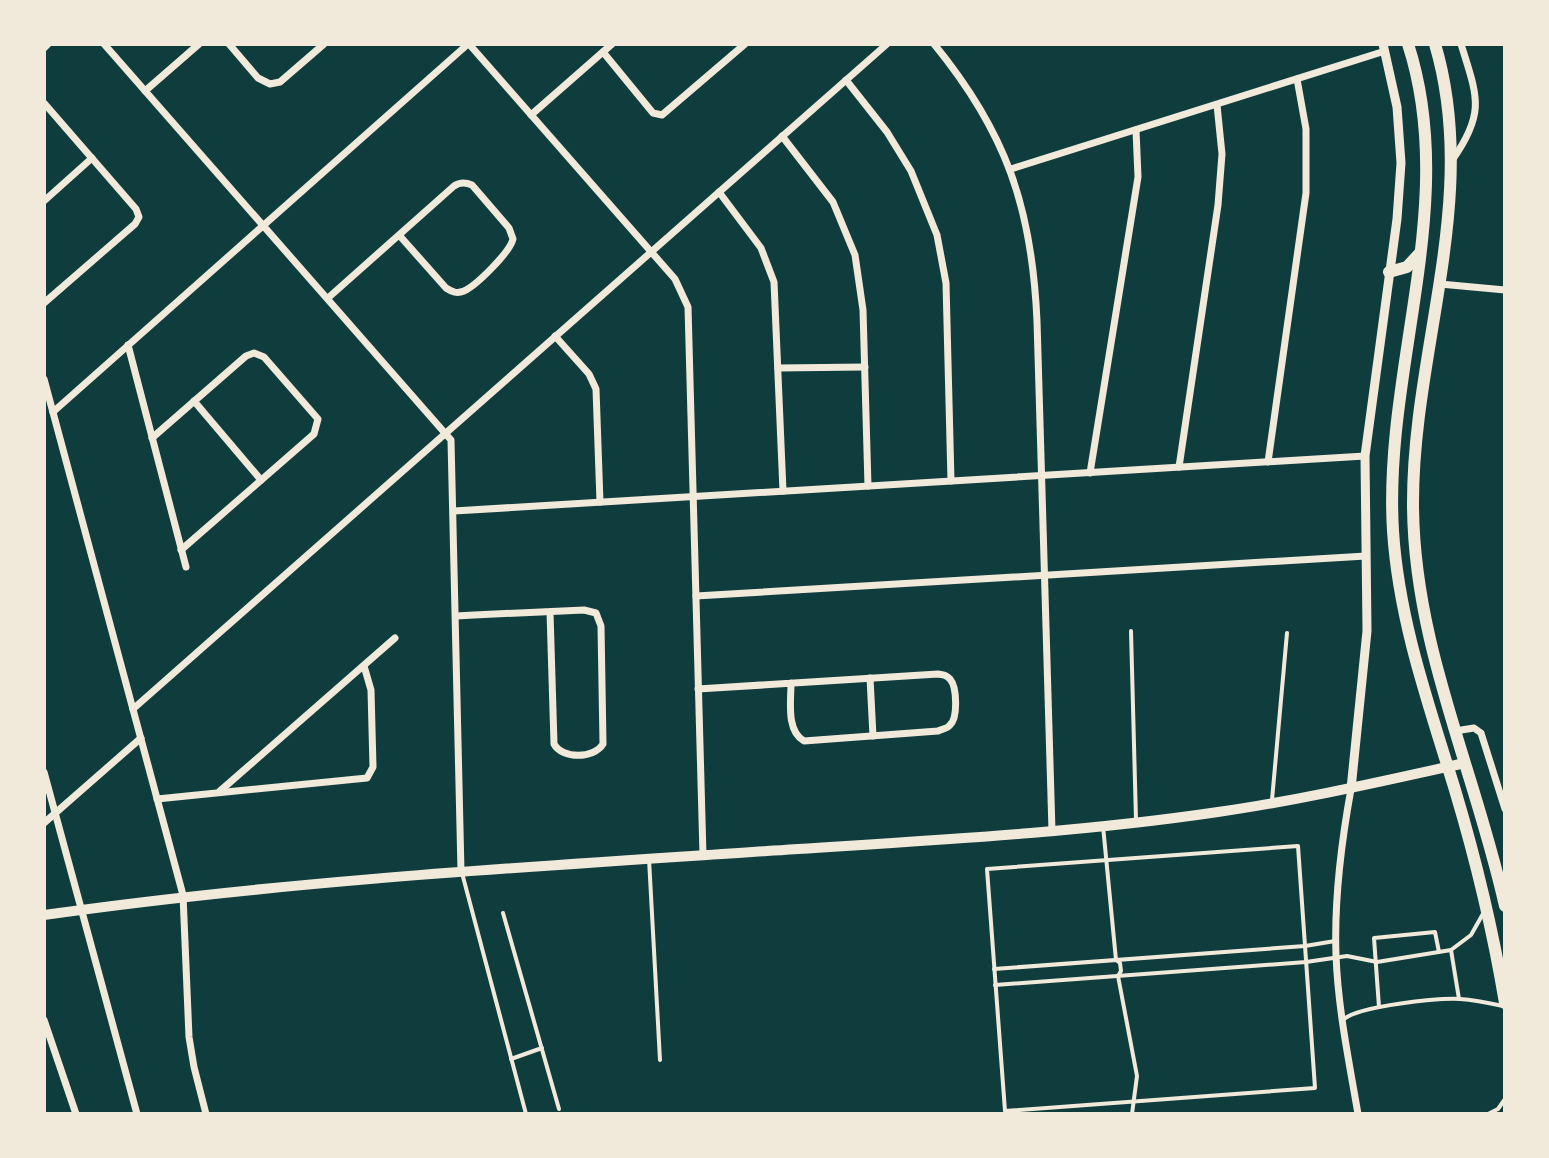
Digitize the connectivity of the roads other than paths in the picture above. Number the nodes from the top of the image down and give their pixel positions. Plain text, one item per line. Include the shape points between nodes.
1 (104, 44) edge
2 (199, 44) edge
3 (229, 44) edge
4 (324, 44) edge
5 (469, 44) edge
6 (612, 44) edge
7 (745, 44) edge
8 (887, 44) edge
9 (934, 44) edge
10 (1408, 44) edge
11 (1435, 44) edge
12 (1461, 44) edge
13 (1384, 48) edge
14 (603, 52) junction
15 (1297, 79) junction
16 (846, 80) junction
17 (145, 91) junction
18 (44, 103) edge
19 (1217, 105) junction
20 (531, 115) junction
21 (1136, 130) junction
22 (782, 136) junction
23 (92, 158) junction
24 (1453, 159) junction
25 (1011, 169) junction
26 (719, 192) junction
27 (44, 201) edge
28 (264, 225) junction
29 (399, 235) junction
30 (651, 252) junction
31 (1419, 254) junction
32 (1389, 272) junction
33 (1440, 284) junction
34 (1505, 290) edge
35 (328, 298) junction
36 (44, 303) edge
37 (555, 336) junction
38 (128, 345) junction
39 (865, 367) junction
40 (778, 368) junction
41 (44, 379) edge
42 (194, 401) junction
43 (53, 412) junction
44 (446, 432) junction
45 (152, 438) junction
46 (1365, 456) junction
47 (1268, 462) junction
48 (1179, 467) junction
49 (1090, 473) junction
50 (1042, 475) junction
51 (261, 480) junction
52 (951, 481) junction
53 (868, 486) junction
54 (783, 491) junction
55 (693, 496) junction
56 (600, 502) junction
57 (454, 511) junction
58 (181, 550) junction
59 (1366, 556) junction
60 (186, 567) dead end
61 (1044, 576) junction
62 (696, 596) junction
63 (550, 612) junction
64 (456, 616) junction
65 (1131, 631) dead end
66 (1287, 633) dead end
67 (395, 638) dead end
68 (364, 666) junction
69 (870, 678) junction
70 (791, 683) junction
71 (698, 689) junction
72 (133, 709) junction
73 (1455, 731) junction
74 (873, 736) junction
75 (141, 738) junction
76 (1465, 763) junction
77 (1448, 767) junction
78 (44, 772) edge
79 (1351, 789) junction
80 (219, 793) junction
81 (157, 799) junction
82 (1271, 803) junction
83 (1505, 809) edge
84 (55, 813) junction
85 (1136, 822) junction
86 (44, 823) edge
87 (1103, 826) junction
88 (1052, 831) junction
89 (703, 855) junction
90 (649, 859) junction
91 (1106, 860) junction
92 (461, 871) junction
93 (1503, 880) edge
94 (183, 895) junction
95 (1487, 906) junction
96 (1505, 906) edge
97 (81, 909) junction
98 (503, 913) dead end
99 (44, 915) edge
100 (1336, 941) junction
101 (1305, 946) junction
102 (1451, 950) junction
103 (1439, 952) junction
104 (1336, 958) junction
105 (1116, 960) junction
106 (1306, 962) junction
107 (1377, 962) junction
108 (994, 969) junction
109 (1118, 976) junction
110 (995, 985) junction
111 (1459, 999) junction
112 (1505, 1004) edge
113 (1379, 1007) junction
114 (44, 1020) edge
115 (1342, 1021) junction
116 (542, 1048) junction
117 (511, 1059) junction
118 (660, 1060) dead end
119 (1505, 1099) edge
120 (1135, 1101) junction
121 (559, 1109) dead end
122 (76, 1114) edge
123 (137, 1114) edge
124 (206, 1114) edge
125 (528, 1114) edge
126 (1132, 1114) edge
127 (1358, 1114) edge
128 (1488, 1114) edge

1 - 17 street
2 - 17 street
3 - 4 street via 258,78 270,84 280,82
5 - 20 street
5 - 28 street
6 - 14 street
7 - 14 street via 669,112 659,115
8 - 16 street
9 - 25 street via 980,107
10 - 31 main road via 1426,147
11 - 24 main road via 1448,98
12 - 24 street via 1476,115
13 - 15 street
13 - 32 street via 1397,107 1401,163
14 - 20 street
15 - 19 street
15 - 47 street via 1306,129 1306,193
16 - 22 street
16 - 52 street via 900,151 937,235 946,283
17 - 28 street
18 - 23 street
19 - 21 street
19 - 48 street via 1221,179
20 - 30 street
21 - 25 street
21 - 49 street via 1138,177
22 - 26 street
22 - 39 street via 827,194 849,237 862,292
23 - 27 street
23 - 36 street via 136,209 138,221
24 - 33 main road
25 - 50 street via 1034,272
26 - 30 street
26 - 40 street via 755,238 771,272
28 - 35 street
28 - 38 street
29 - 29 street via 456,293 509,251 513,239 509,228 465,183 454,186
29 - 35 street
30 - 37 street
30 - 55 street via 675,279 688,307
31 - 32 main road via 1407,267
31 - 77 main road via 1395,427 1393,520 1407,629
32 - 46 street
33 - 34 street
33 - 73 main road via 1416,437 1414,538 1427,634
35 - 44 street
37 - 44 street
37 - 56 street via 596,389
38 - 43 street
38 - 45 street
39 - 40 street
39 - 53 street
40 - 54 street
41 - 43 street
42 - 45 street
42 - 51 street
42 - 51 street via 254,353 314,413 314,434
43 - 72 street
44 - 57 street via 452,448
44 - 72 street
45 - 58 street
46 - 47 street
46 - 59 street
47 - 48 street
48 - 49 street
49 - 50 street
50 - 52 street
50 - 61 street
51 - 58 street
52 - 53 street
53 - 54 street
54 - 55 street
55 - 56 street
55 - 62 street
56 - 57 street
57 - 64 street
58 - 60 street
59 - 61 street
59 - 79 street via 1367,631
61 - 62 street
61 - 88 street
62 - 71 street
63 - 63 street via 554,744 564,754 593,753 603,744 600,621 588,610
63 - 64 street
64 - 92 street
65 - 85 lane
66 - 82 lane
67 - 68 street
68 - 80 street
68 - 80 street via 371,690 370,776
69 - 70 street
69 - 74 street
69 - 74 street via 942,675 953,685 954,718 947,728
70 - 71 street
70 - 74 street via 793,730 800,739
71 - 89 street
72 - 75 street
73 - 76 main road
73 - 83 street via 1474,728 1481,733
75 - 81 street
75 - 84 street
76 - 77 main road
76 - 93 main road
77 - 79 main road
77 - 95 main road
78 - 84 street
79 - 82 main road
79 - 100 street via 1337,883
80 - 81 street
81 - 94 street
82 - 85 main road
84 - 86 street
84 - 97 street
85 - 87 main road
87 - 88 main road
87 - 91 lane
88 - 89 main road
89 - 90 main road
90 - 92 main road
90 - 118 lane
91 - 101 lane via 1298,846
91 - 105 lane
91 - 108 lane via 987,869
92 - 94 main road
92 - 117 lane
93 - 96 main road
94 - 97 main road
94 - 124 street via 189,1037
95 - 102 lane via 1471,935
95 - 112 main road
97 - 99 main road
97 - 123 street
98 - 116 lane
100 - 101 lane
100 - 104 street
101 - 105 lane
101 - 106 lane
102 - 103 lane
102 - 111 lane
103 - 107 lane
103 - 107 lane via 1435,932 1374,938
104 - 106 lane
104 - 107 lane
104 - 115 street
105 - 108 lane
105 - 109 lane
106 - 109 lane
106 - 120 lane via 1315,1088
107 - 113 lane
108 - 110 lane
109 - 110 lane
109 - 120 lane via 1137,1076
110 - 120 lane via 1005,1111
111 - 112 lane
111 - 113 lane
113 - 115 lane via 1354,1012
114 - 122 street
115 - 127 street
116 - 117 lane
116 - 121 lane
117 - 125 lane
119 - 128 lane
120 - 126 lane

